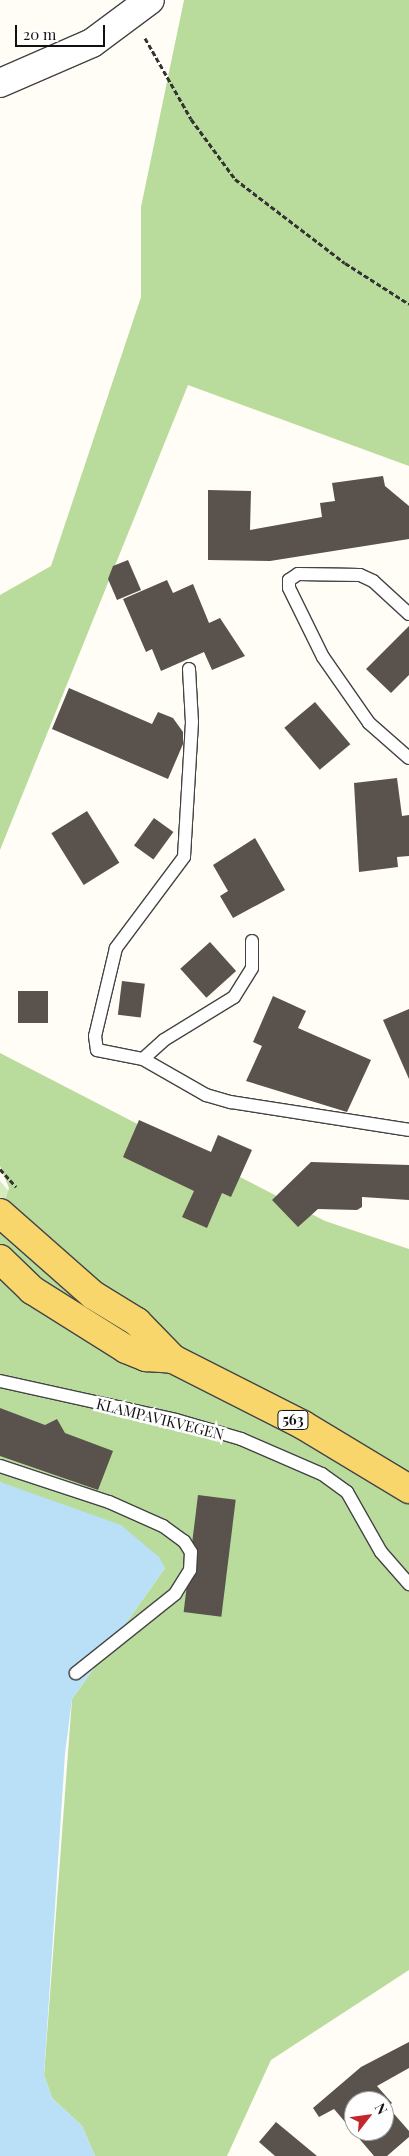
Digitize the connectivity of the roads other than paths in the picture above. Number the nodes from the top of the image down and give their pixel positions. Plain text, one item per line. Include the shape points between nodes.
1 (140, 8) edge
2 (0, 83) edge
3 (409, 614) edge
4 (189, 669) dead end
5 (409, 758) edge
6 (252, 941) dead end
7 (143, 1059) junction
8 (409, 1130) edge
9 (0, 1213) edge
10 (0, 1259) edge
11 (173, 1359) junction
12 (0, 1381) edge
13 (0, 1466) edge
14 (409, 1489) edge
15 (409, 1584) edge
16 (76, 1673) dead end

1 - 2 street via 92,42
3 - 5 lane via 373,581 360,575 298,574 290,580 289,588 334,673 369,723
4 - 7 lane via 192,722 184,857 116,948 95,1036 97,1050
6 - 7 lane via 252,968 234,997 164,1040
7 - 8 lane via 206,1095 231,1102
9 - 11 main road, 563 via 93,1295 137,1322
10 - 11 main road, 563 via 32,1290 126,1349 146,1357
11 - 14 main road, 563 via 303,1425
12 - 15 lane, KLAMPAVIKVEGEN via 176,1420 240,1439 322,1474 347,1492 382,1552
13 - 16 lane via 110,1502 163,1526 184,1541 191,1552 190,1570 175,1594

